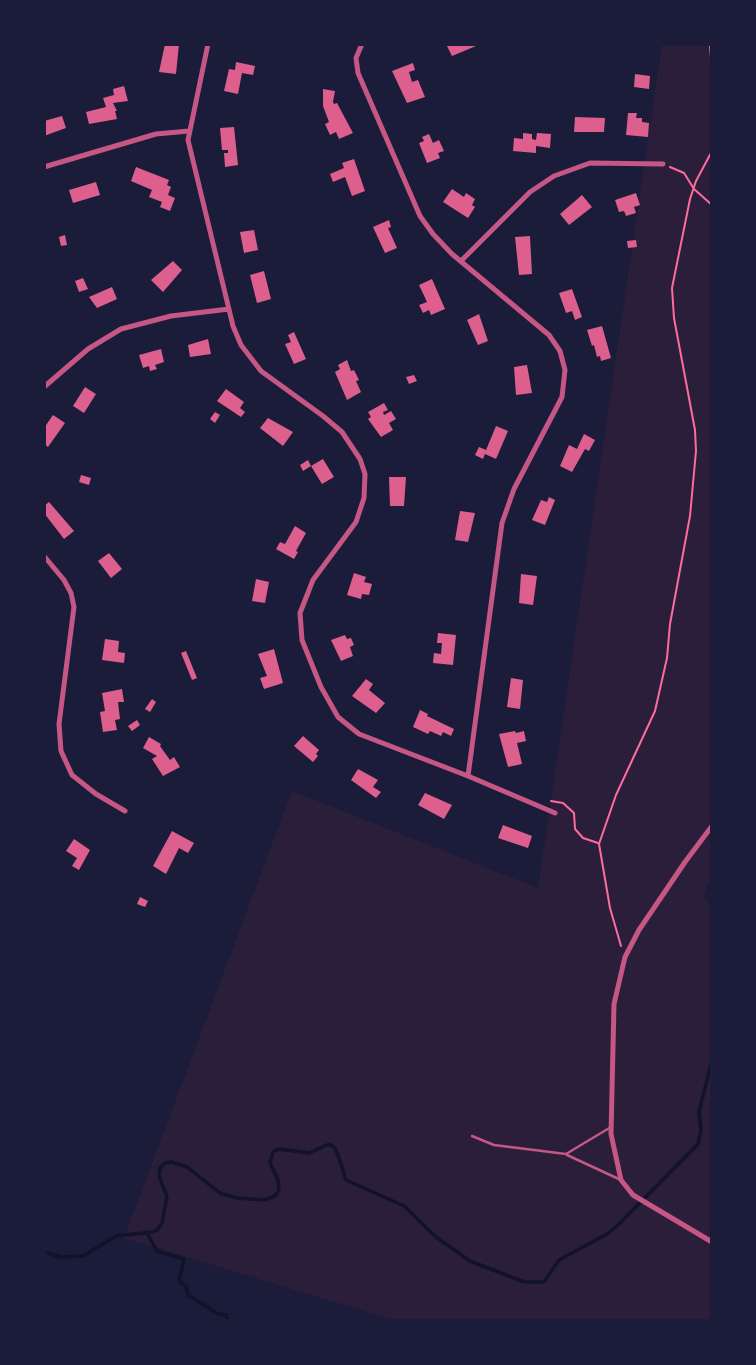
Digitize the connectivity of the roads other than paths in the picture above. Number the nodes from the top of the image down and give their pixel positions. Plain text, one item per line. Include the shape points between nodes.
1 (208, 44) edge
2 (362, 44) edge
3 (189, 131) junction
4 (663, 164) road end
5 (44, 167) edge
6 (461, 261) junction
7 (229, 309) junction
8 (44, 387) edge
9 (44, 556) edge
10 (468, 776) junction
11 (125, 811) dead end
12 (555, 813) dead end
13 (712, 825) edge
14 (611, 1127) junction
15 (472, 1136) dead end
16 (566, 1154) junction
17 (621, 1180) junction
18 (712, 1242) edge

1 - 3 street
2 - 6 street via 356,58 358,73 415,203 433,234
3 - 5 street via 156,134
3 - 7 street
4 - 6 street via 590,163 554,176 530,192
6 - 10 street via 549,335 565,370 562,397 505,511
7 - 8 street via 162,317 121,328
7 - 10 street via 236,335 255,365 336,427 363,466 365,491 356,522 313,580 300,613 302,640 320,687 338,717 354,731
9 - 11 street via 64,580 74,607 59,724 61,751 72,775
10 - 12 street
13 - 14 street via 625,957 614,1004
14 - 16 lane
14 - 17 street
15 - 16 lane via 494,1145
16 - 17 lane
17 - 18 street via 652,1209

